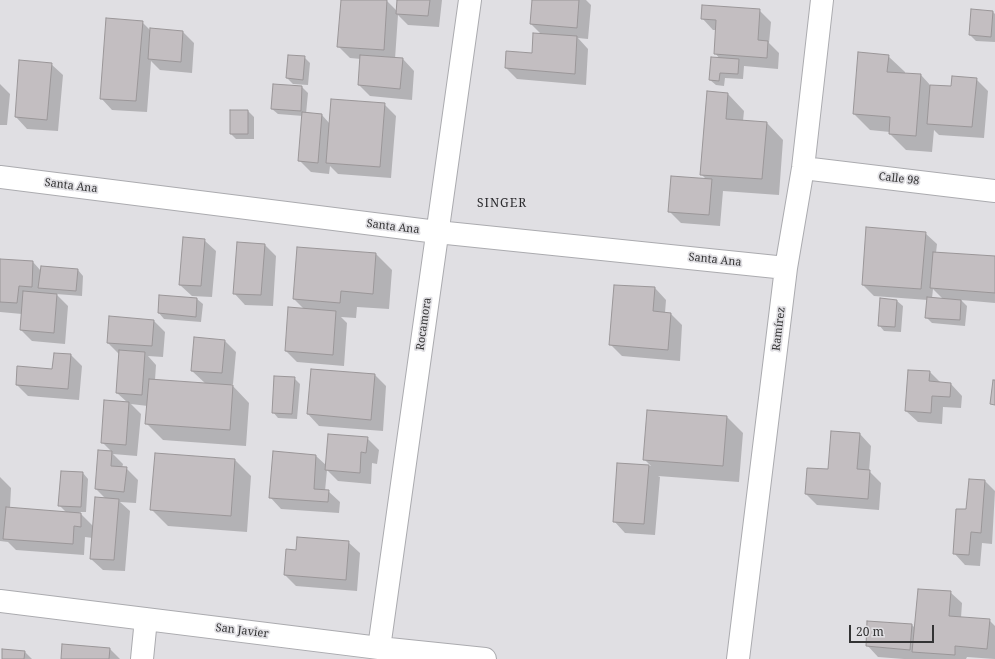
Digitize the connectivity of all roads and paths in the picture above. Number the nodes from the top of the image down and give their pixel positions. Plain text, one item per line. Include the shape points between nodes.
1 (470, 0) edge
2 (822, 0) edge
3 (803, 168) junction
4 (0, 177) edge
5 (995, 191) edge
6 (437, 232) junction
7 (786, 268) junction
8 (0, 601) edge
9 (146, 619) junction
10 (379, 648) junction
11 (142, 659) edge
12 (485, 659) edge
13 (738, 659) edge

1 - 6 street, Rocamora
2 - 3 street, Ramírez
3 - 5 street, Calle 98
3 - 7 street, Ramírez
4 - 6 street, Santa Ana
6 - 7 street, Santa Ana
6 - 10 street, Rocamora
7 - 13 street, Ramírez
8 - 9 street, San Javier
9 - 10 street, San Javier
9 - 11 street
10 - 12 street, San Javier

